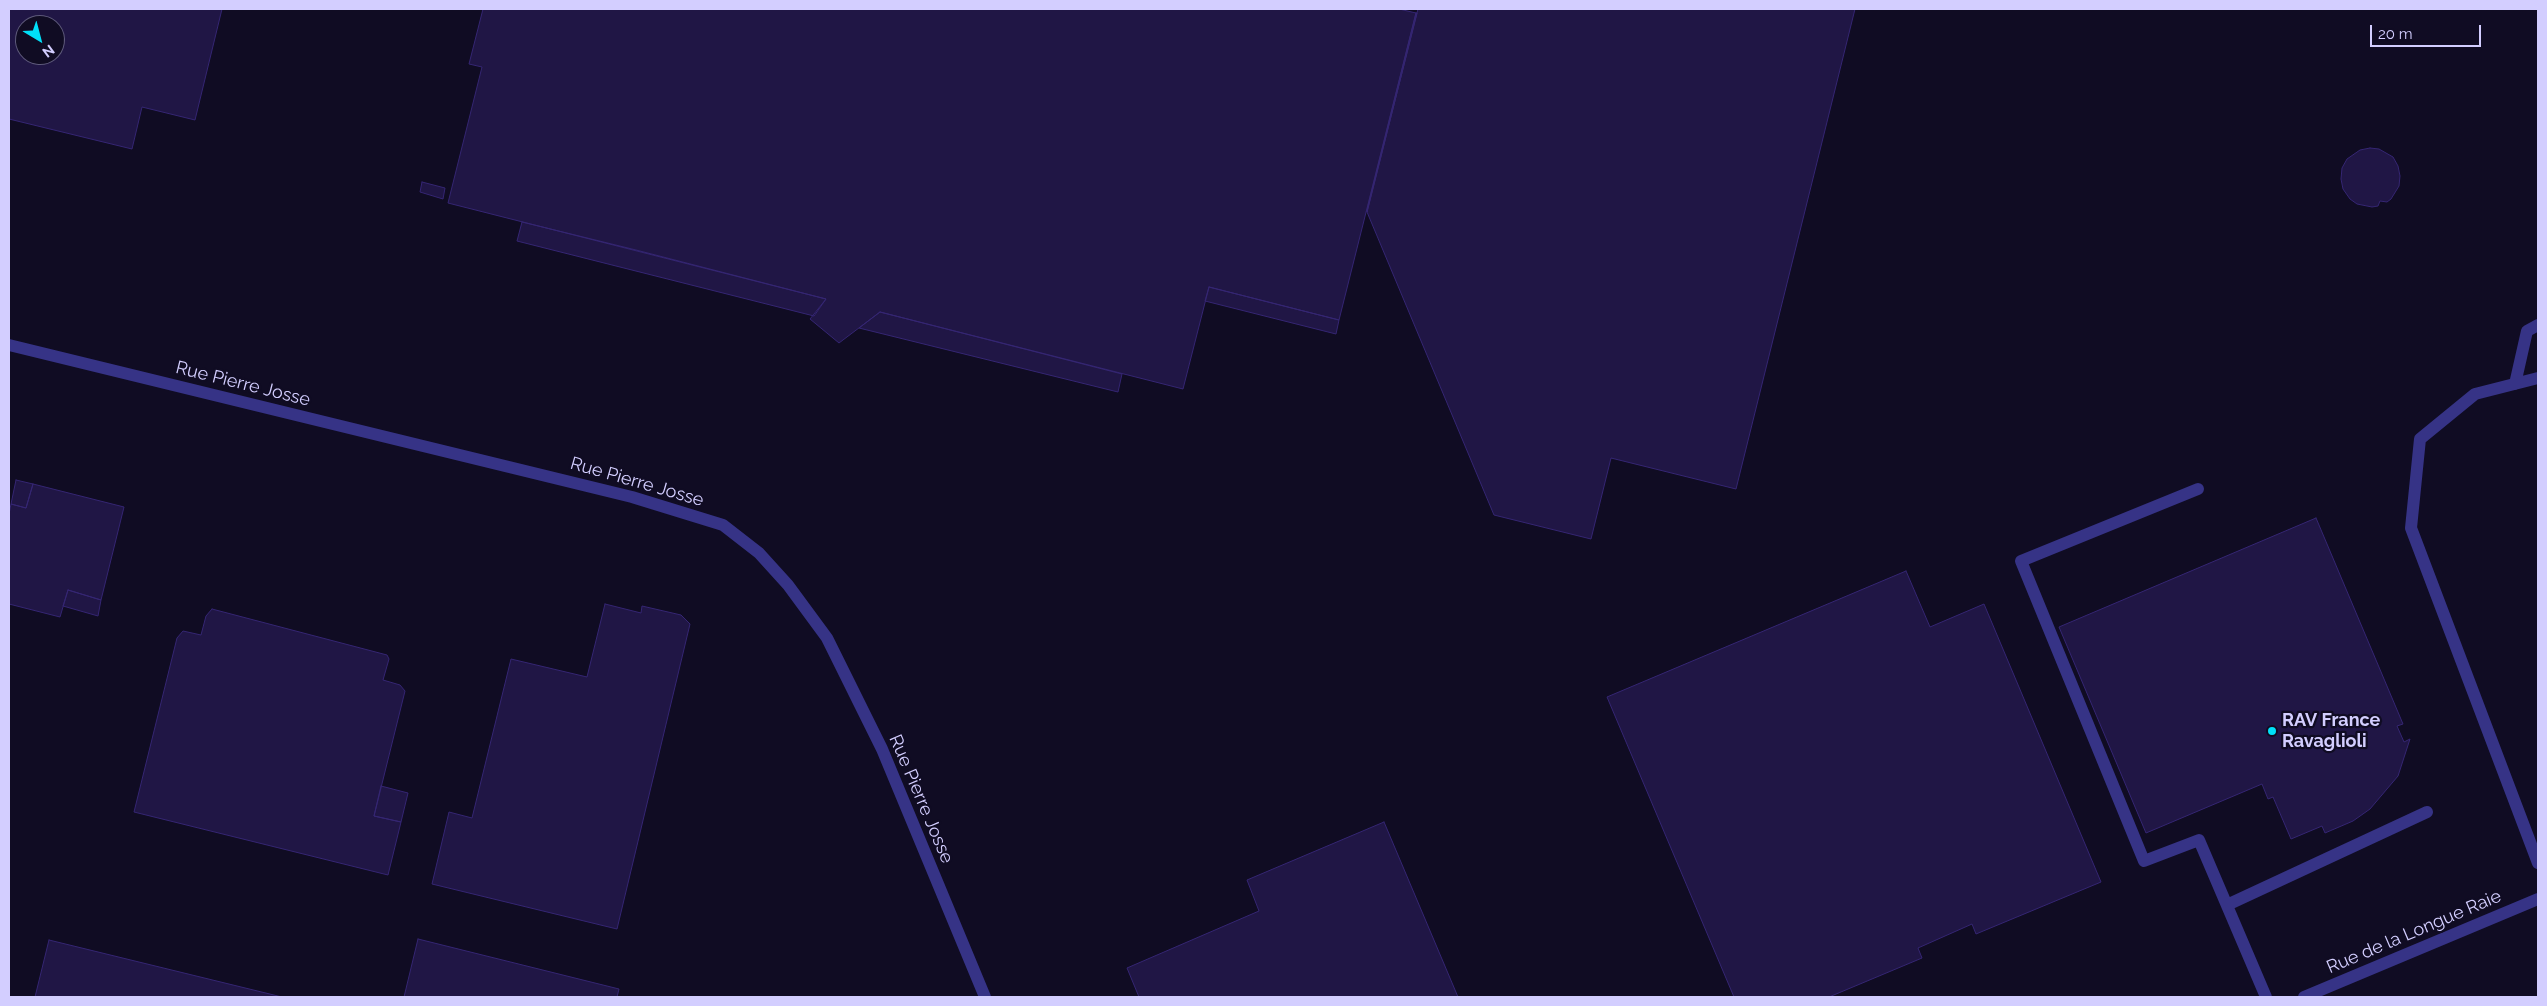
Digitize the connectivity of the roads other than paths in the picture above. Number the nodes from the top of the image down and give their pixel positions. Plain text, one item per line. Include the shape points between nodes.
1 (2538, 325) edge
2 (9, 345) edge
3 (2538, 378) edge
4 (2516, 384) junction
5 (2198, 489) dead end
6 (2427, 812) dead end
7 (2538, 863) edge
8 (2538, 899) edge
9 (2227, 905) junction
10 (985, 997) edge
11 (2266, 997) edge
12 (2304, 997) edge

1 - 4 street via 2527,331
2 - 10 street, Rue Pierre Josse via 632,497 723,525 759,553 788,585 827,638 882,749
3 - 4 street
4 - 7 street via 2475,394 2420,439 2411,528
5 - 9 street via 2021,561 2144,861 2199,840
6 - 9 street
8 - 12 street, Rue de la Longue Raie
9 - 11 street

